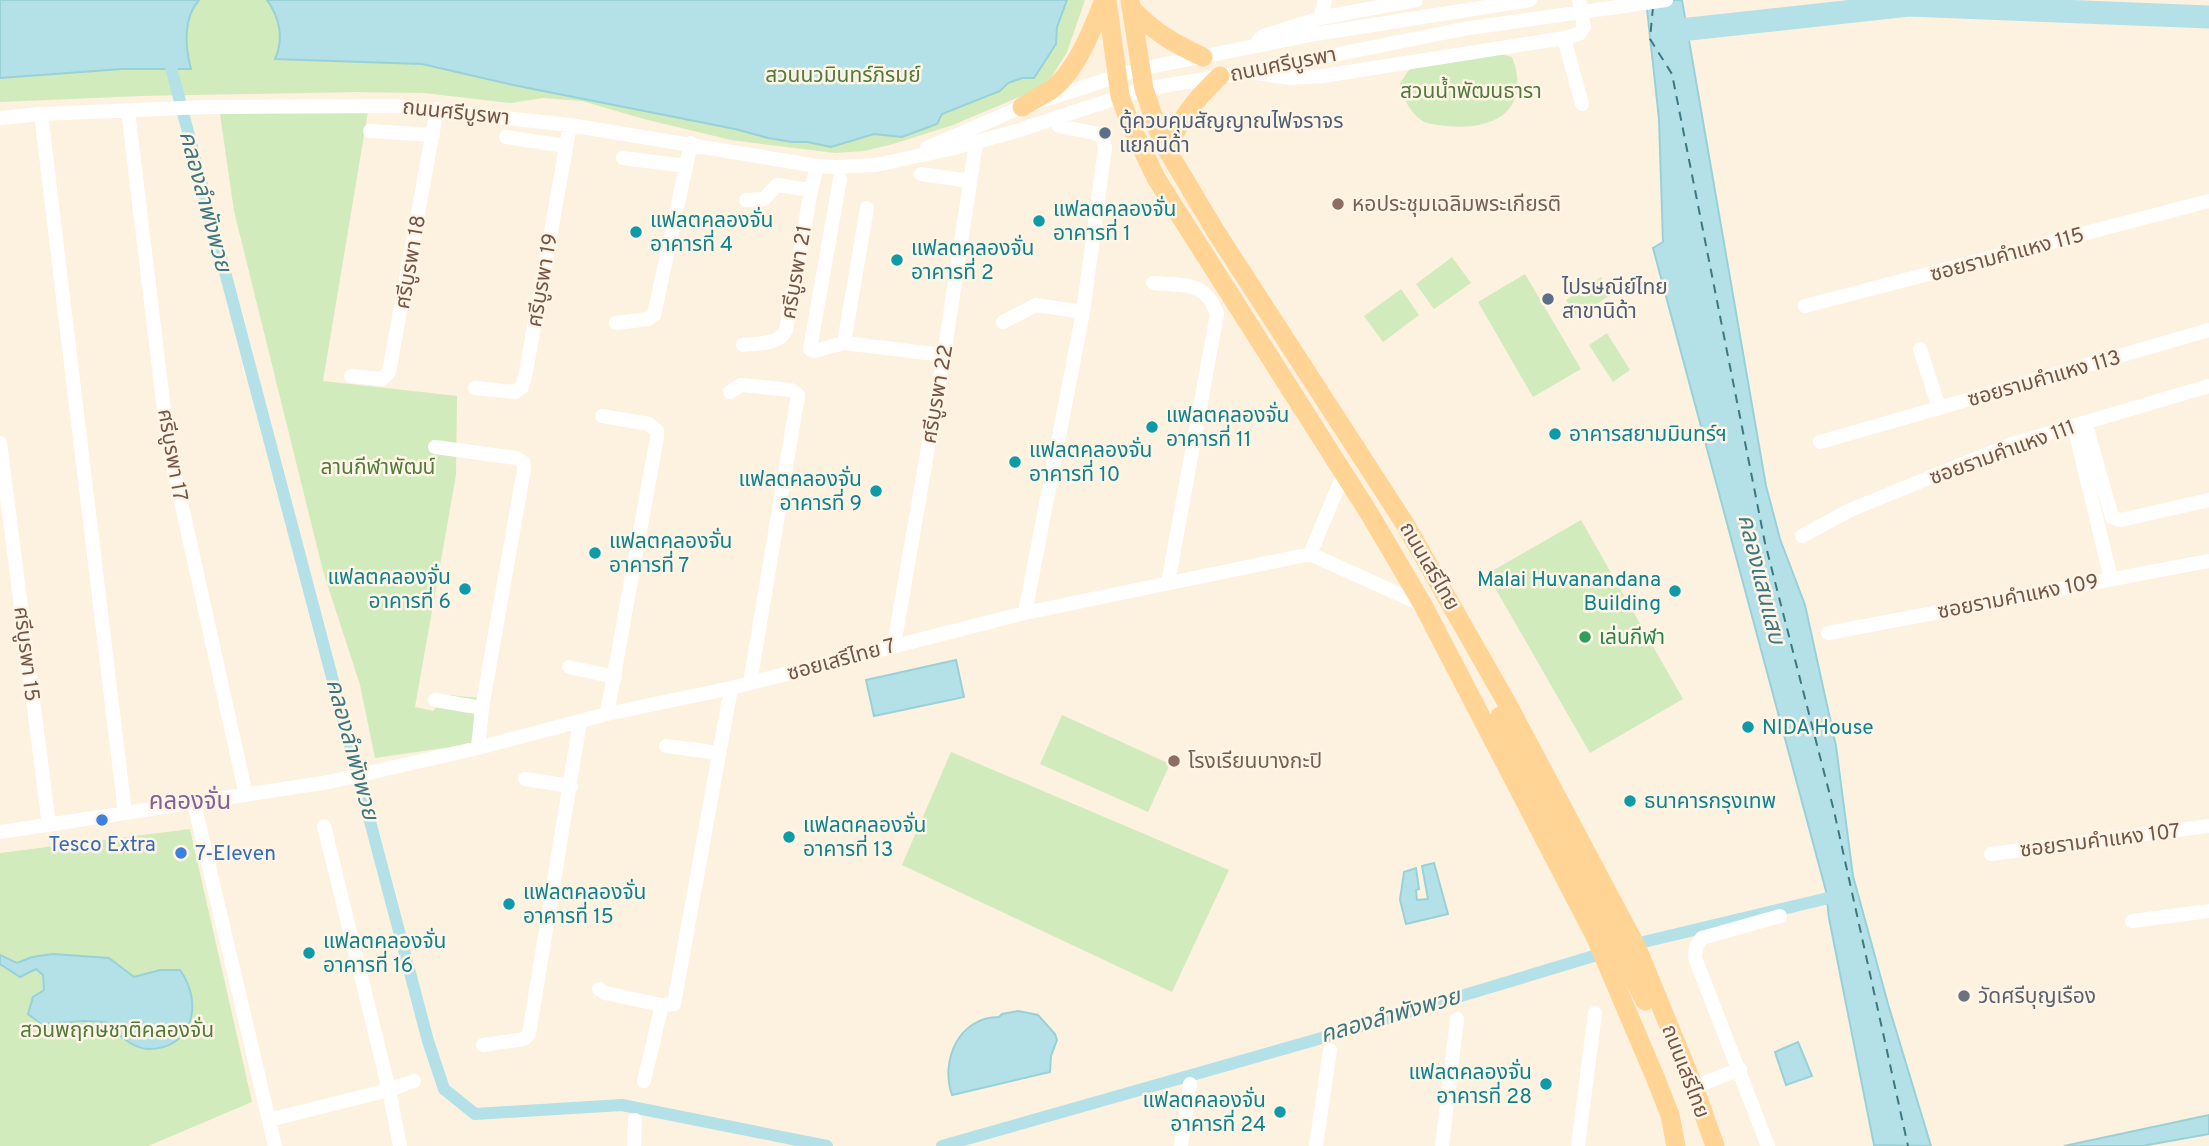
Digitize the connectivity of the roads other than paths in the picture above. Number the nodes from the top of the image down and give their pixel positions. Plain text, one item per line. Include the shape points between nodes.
1 (1105, 0) edge
2 (1325, 0) edge
3 (1416, 0) edge
4 (1530, 0) edge
5 (1579, 0) edge
6 (1666, 0) edge
7 (1130, 4) edge
8 (1320, 18) junction
9 (1564, 38) junction
10 (1249, 48) junction
11 (1203, 57) junction
12 (1140, 69) junction
13 (1248, 72) junction
14 (1117, 75) junction
15 (1220, 76) junction
16 (1144, 89) junction
17 (1120, 96) junction
18 (1582, 104) dead end
19 (1022, 107) junction
20 (437, 109) junction
21 (128, 111) junction
22 (41, 114) junction
23 (0, 118) edge
24 (570, 125) junction
25 (1059, 126) dead end
26 (370, 131) dead end
27 (433, 135) junction
28 (506, 137) dead end
29 (691, 143) junction
30 (976, 143) junction
31 (566, 146) junction
32 (1167, 150) junction
33 (907, 157) junction
34 (623, 158) dead end
35 (686, 166) junction
36 (817, 166) junction
37 (921, 174) dead end
38 (840, 179) dead end
39 (970, 180) junction
40 (811, 190) junction
41 (746, 200) dead end
42 (2209, 201) edge
43 (867, 208) dead end
44 (1153, 283) dead end
45 (1805, 306) dead end
46 (1083, 312) junction
47 (616, 323) dead end
48 (1003, 323) dead end
49 (2209, 330) edge
50 (844, 343) junction
51 (743, 345) dead end
52 (1920, 349) dead end
53 (944, 355) junction
54 (351, 376) dead end
55 (2209, 386) edge
56 (475, 388) dead end
57 (730, 392) dead end
58 (1939, 408) junction
59 (602, 416) dead end
60 (2080, 427) junction
61 (1820, 442) dead end
62 (435, 447) dead end
63 (1, 449) edge
64 (1344, 473) junction
65 (2209, 500) edge
66 (1802, 536) dead end
67 (1310, 554) junction
68 (2209, 561) edge
69 (2111, 579) junction
70 (1168, 583) junction
71 (1423, 606) junction
72 (1025, 613) junction
73 (1467, 630) junction
74 (1828, 633) dead end
75 (894, 645) junction
76 (569, 667) dead end
77 (615, 677) junction
78 (750, 682) junction
79 (730, 688) junction
80 (435, 700) dead end
81 (482, 708) junction
82 (607, 714) junction
83 (580, 721) junction
84 (666, 746) dead end
85 (478, 748) junction
86 (719, 753) junction
87 (526, 779) dead end
88 (571, 786) junction
89 (246, 795) junction
90 (194, 803) junction
91 (125, 813) junction
92 (49, 825) junction
93 (324, 826) dead end
94 (2209, 826) edge
95 (0, 832) edge
96 (1991, 854) dead end
97 (2209, 912) edge
98 (1780, 916) dead end
99 (2132, 921) dead end
100 (599, 989) dead end
101 (662, 1005) junction
102 (1595, 1013) dead end
103 (1457, 1019) dead end
104 (483, 1045) dead end
105 (1330, 1050) dead end
106 (1740, 1069) junction
107 (414, 1081) dead end
108 (644, 1081) dead end
109 (1189, 1084) dead end
110 (1693, 1087) junction
111 (388, 1090) junction
112 (1670, 1115) junction
113 (635, 1120) dead end
114 (270, 1121) junction
115 (275, 1146) edge
116 (400, 1146) edge
117 (634, 1146) edge
118 (1181, 1146) edge
119 (1316, 1146) edge
120 (1442, 1146) edge
121 (1577, 1146) edge
122 (1676, 1146) edge
123 (1683, 1146) edge
124 (1704, 1146) edge
125 (1715, 1146) edge
126 (1768, 1146) edge

1 - 14 main road, ถนนเสรีไทย
1 - 19 main road via 1063,79
2 - 8 street
3 - 8 street
4 - 10 street, ถนนศรีบูรพา
5 - 9 street via 1584,27 1579,34
6 - 13 street, ถนนศรีบูรพา via 1412,39
7 - 11 main road via 1150,28
7 - 12 main road, ถนนเสรีไทย
8 - 10 street via 1264,36
9 - 13 street via 1323,76 1289,78
9 - 18 street
10 - 11 street, ถนนศรีบูรพา
11 - 12 street, ถนนศรีบูรพา
12 - 14 street, ถนนศรีบูรพา
12 - 16 main road, ถนนเสรีไทย
13 - 15 street, ถนนศรีบูรพา
14 - 17 main road, ถนนเสรีไทย
14 - 19 street, ถนนศรีบูรพา
15 - 16 street, ถนนศรีบูรพา
15 - 32 main road via 1179,122
16 - 17 street, ถนนศรีบูรพา
16 - 32 main road, ถนนเสรีไทย
17 - 30 street, ถนนศรีบูรพา
17 - 64 main road, ถนนเสรีไทย via 1156,178
19 - 33 street, ถนนศรีบูรพา
20 - 21 street, ถนนศรีบูรพา via 351,106
20 - 24 street, ถนนศรีบูรพา
20 - 27 street, ศรีบูรพา 18
21 - 22 street, ถนนศรีบูรพา
21 - 89 street, ศรีบูรพา 17 via 168,443
22 - 23 street, ถนนศรีบูรพา
22 - 91 street
24 - 29 street, ถนนศรีบูรพา
24 - 31 street, ศรีบูรพา 19
25 - 46 street via 1099,134 1105,148
26 - 27 street
27 - 54 street, ศรีบูรพา 18 via 389,372 382,379
28 - 31 street
29 - 35 street
29 - 36 street, ถนนศรีบูรพา
30 - 33 street, ถนนศรีบูรพา
30 - 39 street, ศรีบูรพา 22
31 - 56 street, ศรีบูรพา 19 via 522,387 515,392
32 - 73 main road, ถนนเสรีไทย
33 - 36 street, ถนนศรีบูรพา via 855,167
34 - 35 street
35 - 47 street via 654,315
36 - 40 street, ศรีบูรพา 21
37 - 39 street
38 - 50 street via 810,349
39 - 53 street, ศรีบูรพา 22
40 - 41 street via 777,185 764,199
40 - 51 street, ศรีบูรพา 21 via 783,338
42 - 45 street, ซอยรามคำแหง 115
43 - 50 street
44 - 70 street via 1197,287 1210,297 1217,314
46 - 48 street via 1036,305
46 - 72 street
49 - 58 street, ซอยรามคำแหง 113
50 - 53 street
52 - 58 street, ซอยรามคำแหง 113
53 - 75 street, ศรีบูรพา 22
55 - 60 street, ซอยรามคำแหง 111
57 - 78 street via 741,385 791,390 798,395
58 - 61 street
59 - 77 street via 649,425 657,431
60 - 65 street via 2107,508 2116,520
60 - 66 street, ซอยรามคำแหง 111 via 2012,444 1850,510
60 - 69 street
62 - 81 street via 523,462
63 - 92 street, ศรีบูรพา 15
64 - 67 street
64 - 71 main road, ถนนเสรีไทย
67 - 70 street, ซอยเสรีไทย 7
67 - 71 street
68 - 69 street, ซอยรามคำแหง 109
69 - 74 street, ซอยรามคำแหง 109
70 - 72 street, ซอยเสรีไทย 7
71 - 112 main road, ถนนเสรีไทย via 1595,936
72 - 75 street, ซอยเสรีไทย 7
73 - 110 main road, ถนนเสรีไทย via 1625,923
73 - 124 main road via 1506,729 1640,989
75 - 78 street, ซอยเสรีไทย 7
76 - 77 street
77 - 82 street
78 - 79 street, ซอยเสรีไทย 7
79 - 82 street, ซอยเสรีไทย 7
79 - 86 street
80 - 81 street
81 - 85 street
82 - 83 street, ซอยเสรีไทย 7
83 - 85 street, ซอยเสรีไทย 7
83 - 88 street
84 - 86 street
85 - 89 street, ซอยเสรีไทย 7 via 329,782
86 - 101 street via 674,1004
87 - 88 street
88 - 104 street via 529,1034 524,1039
89 - 90 street, ซอยเสรีไทย 7
90 - 91 street, ซอยเสรีไทย 7
90 - 114 street
91 - 92 street, ซอยเสรีไทย 7
92 - 95 street, ซอยเสรีไทย 7
93 - 111 street
94 - 96 street, ซอยรามคำแหง 107
97 - 99 street
98 - 106 street via 1702,938 1696,947 1695,958
100 - 101 street
101 - 108 street
102 - 121 street
103 - 120 street
105 - 119 street
106 - 110 street
106 - 126 street
107 - 111 street
109 - 118 street
110 - 125 main road, ถนนเสรีไทย
111 - 114 street
111 - 116 street
112 - 122 main road, ถนนเสรีไทย
112 - 123 main road
113 - 117 street
114 - 115 street

